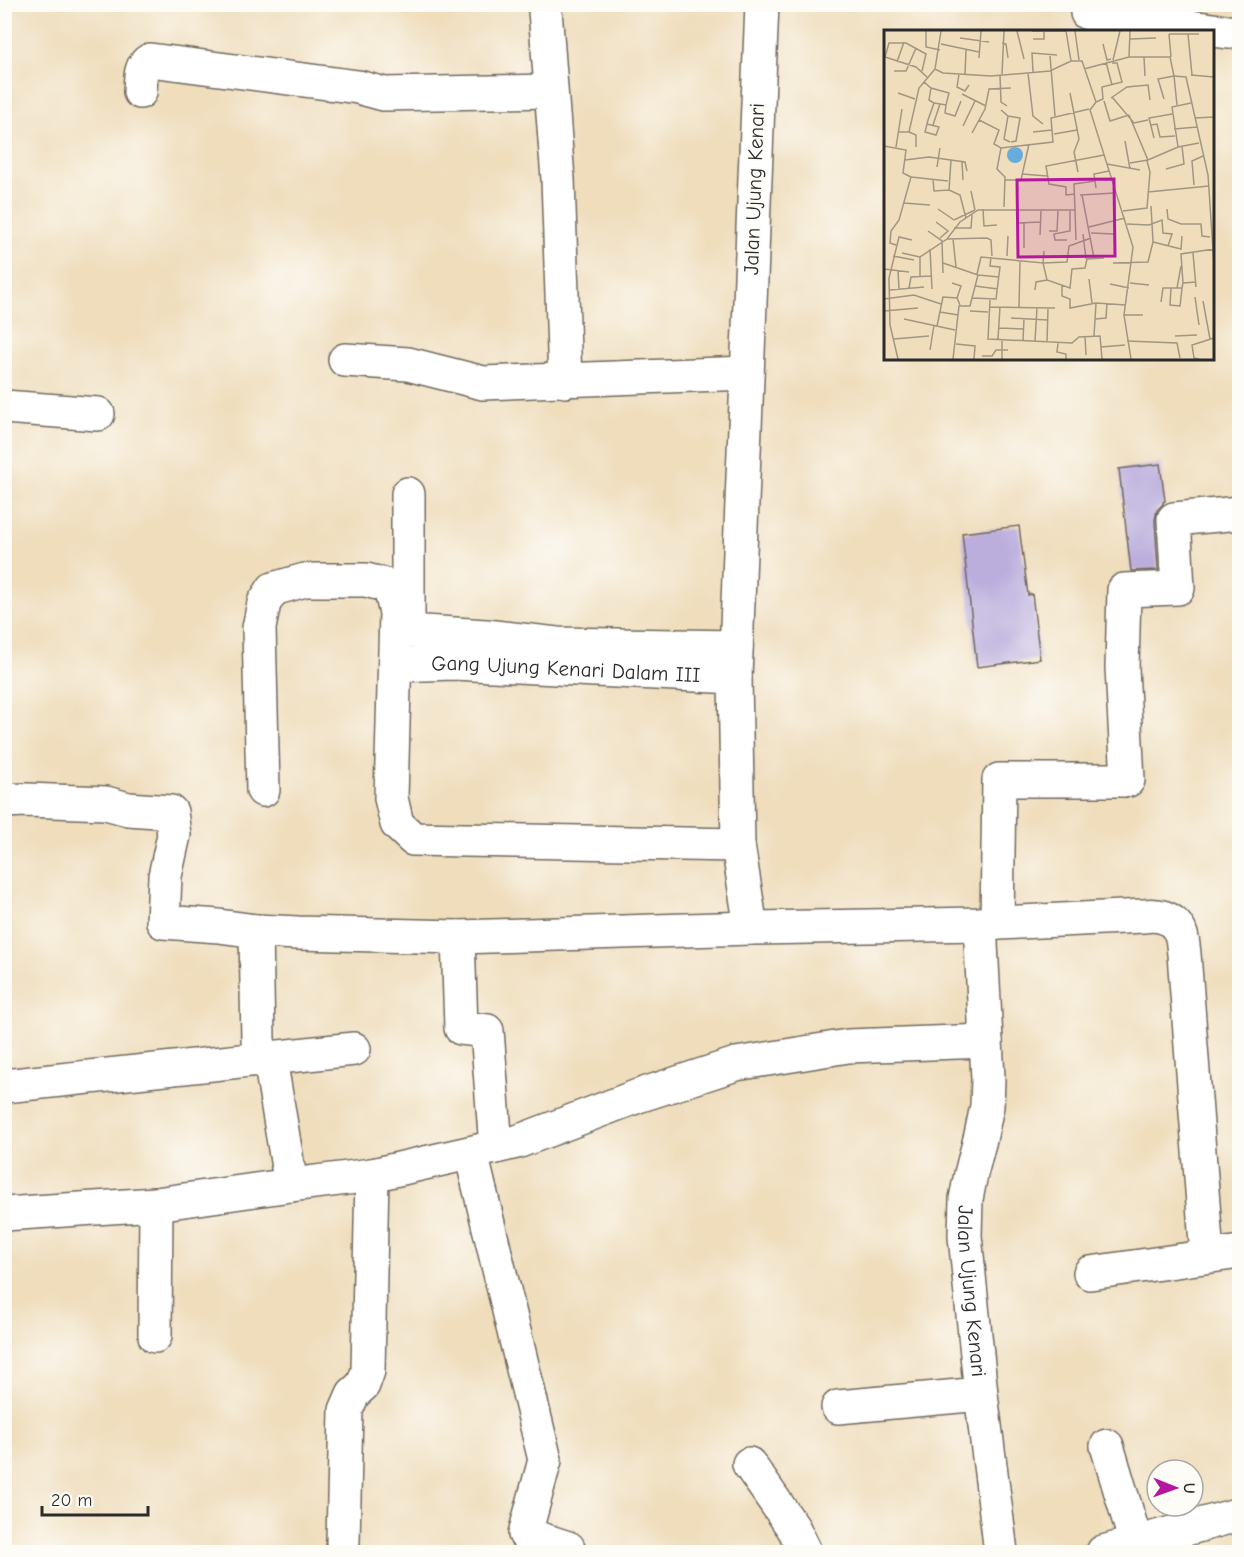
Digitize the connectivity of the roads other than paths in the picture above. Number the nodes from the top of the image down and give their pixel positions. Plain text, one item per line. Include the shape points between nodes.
1 (762, 4) edge
2 (545, 10) dead end
3 (1087, 13) dead end
4 (1233, 28) edge
5 (550, 91) junction
6 (140, 92) dead end
7 (345, 360) dead end
8 (747, 373) junction
9 (565, 381) junction
10 (4, 407) edge
11 (99, 414) dead end
12 (408, 494) dead end
13 (1239, 513) edge
14 (736, 662) junction
15 (395, 665) junction
16 (263, 790) dead end
17 (4, 801) edge
18 (738, 845) junction
19 (989, 923) junction
20 (751, 928) junction
21 (256, 931) junction
22 (458, 937) junction
23 (986, 1041) junction
24 (354, 1050) dead end
25 (266, 1059) junction
26 (4, 1086) edge
27 (484, 1150) junction
28 (372, 1175) junction
29 (291, 1185) junction
30 (156, 1204) junction
31 (4, 1214) edge
32 (1239, 1252) edge
33 (1207, 1256) junction
34 (1090, 1273) dead end
35 (155, 1336) dead end
36 (981, 1394) junction
37 (838, 1407) dead end
38 (1107, 1446) dead end
39 (749, 1464) dead end
40 (1239, 1514) edge
41 (344, 1542) dead end
42 (1136, 1543) junction
43 (569, 1552) edge
44 (805, 1552) edge
45 (1001, 1552) edge
46 (1103, 1552) edge

1 - 8 street, Jalan Ujung Kenari
2 - 5 street
3 - 4 street
5 - 6 street via 384,94 358,87 150,60 142,67
5 - 9 street via 558,179
7 - 9 street via 408,364 483,383
8 - 9 street
8 - 14 street, Jalan Ujung Kenari
10 - 11 street
12 - 14 street via 408,631
13 - 19 street, Jalan Ujung Kenari via 1174,519 1178,588 1124,590 1122,668 1128,780 999,780
14 - 15 street, Gang Ujung Kenari Dalam III
14 - 18 street, Jalan Ujung Kenari
15 - 16 street via 396,612 385,585 366,580 305,580 273,589 264,603 259,628
15 - 18 street via 391,798 397,824 413,839
17 - 21 street via 106,803 171,812 174,835 165,876 163,922
18 - 20 street, Jalan Ujung Kenari
19 - 20 street
19 - 23 street, Jalan Ujung Kenari
19 - 33 street via 1157,914 1180,931
20 - 22 street
21 - 22 street
21 - 25 street via 258,1040
22 - 27 street via 461,1028 487,1031
23 - 27 street via 848,1046 736,1064 517,1142
23 - 36 street, Jalan Ujung Kenari via 987,1106 966,1199 965,1236
24 - 25 street
25 - 26 street
25 - 29 street via 272,1071
27 - 28 street
27 - 43 street via 545,1460 525,1534 568,1548
28 - 29 street
28 - 41 street via 368,1371 346,1410
29 - 30 street
30 - 31 street
30 - 35 street
32 - 33 street
33 - 34 street
36 - 37 street
36 - 45 street, Jalan Ujung Kenari
38 - 42 street
39 - 44 street via 794,1529
40 - 42 street
42 - 46 street

